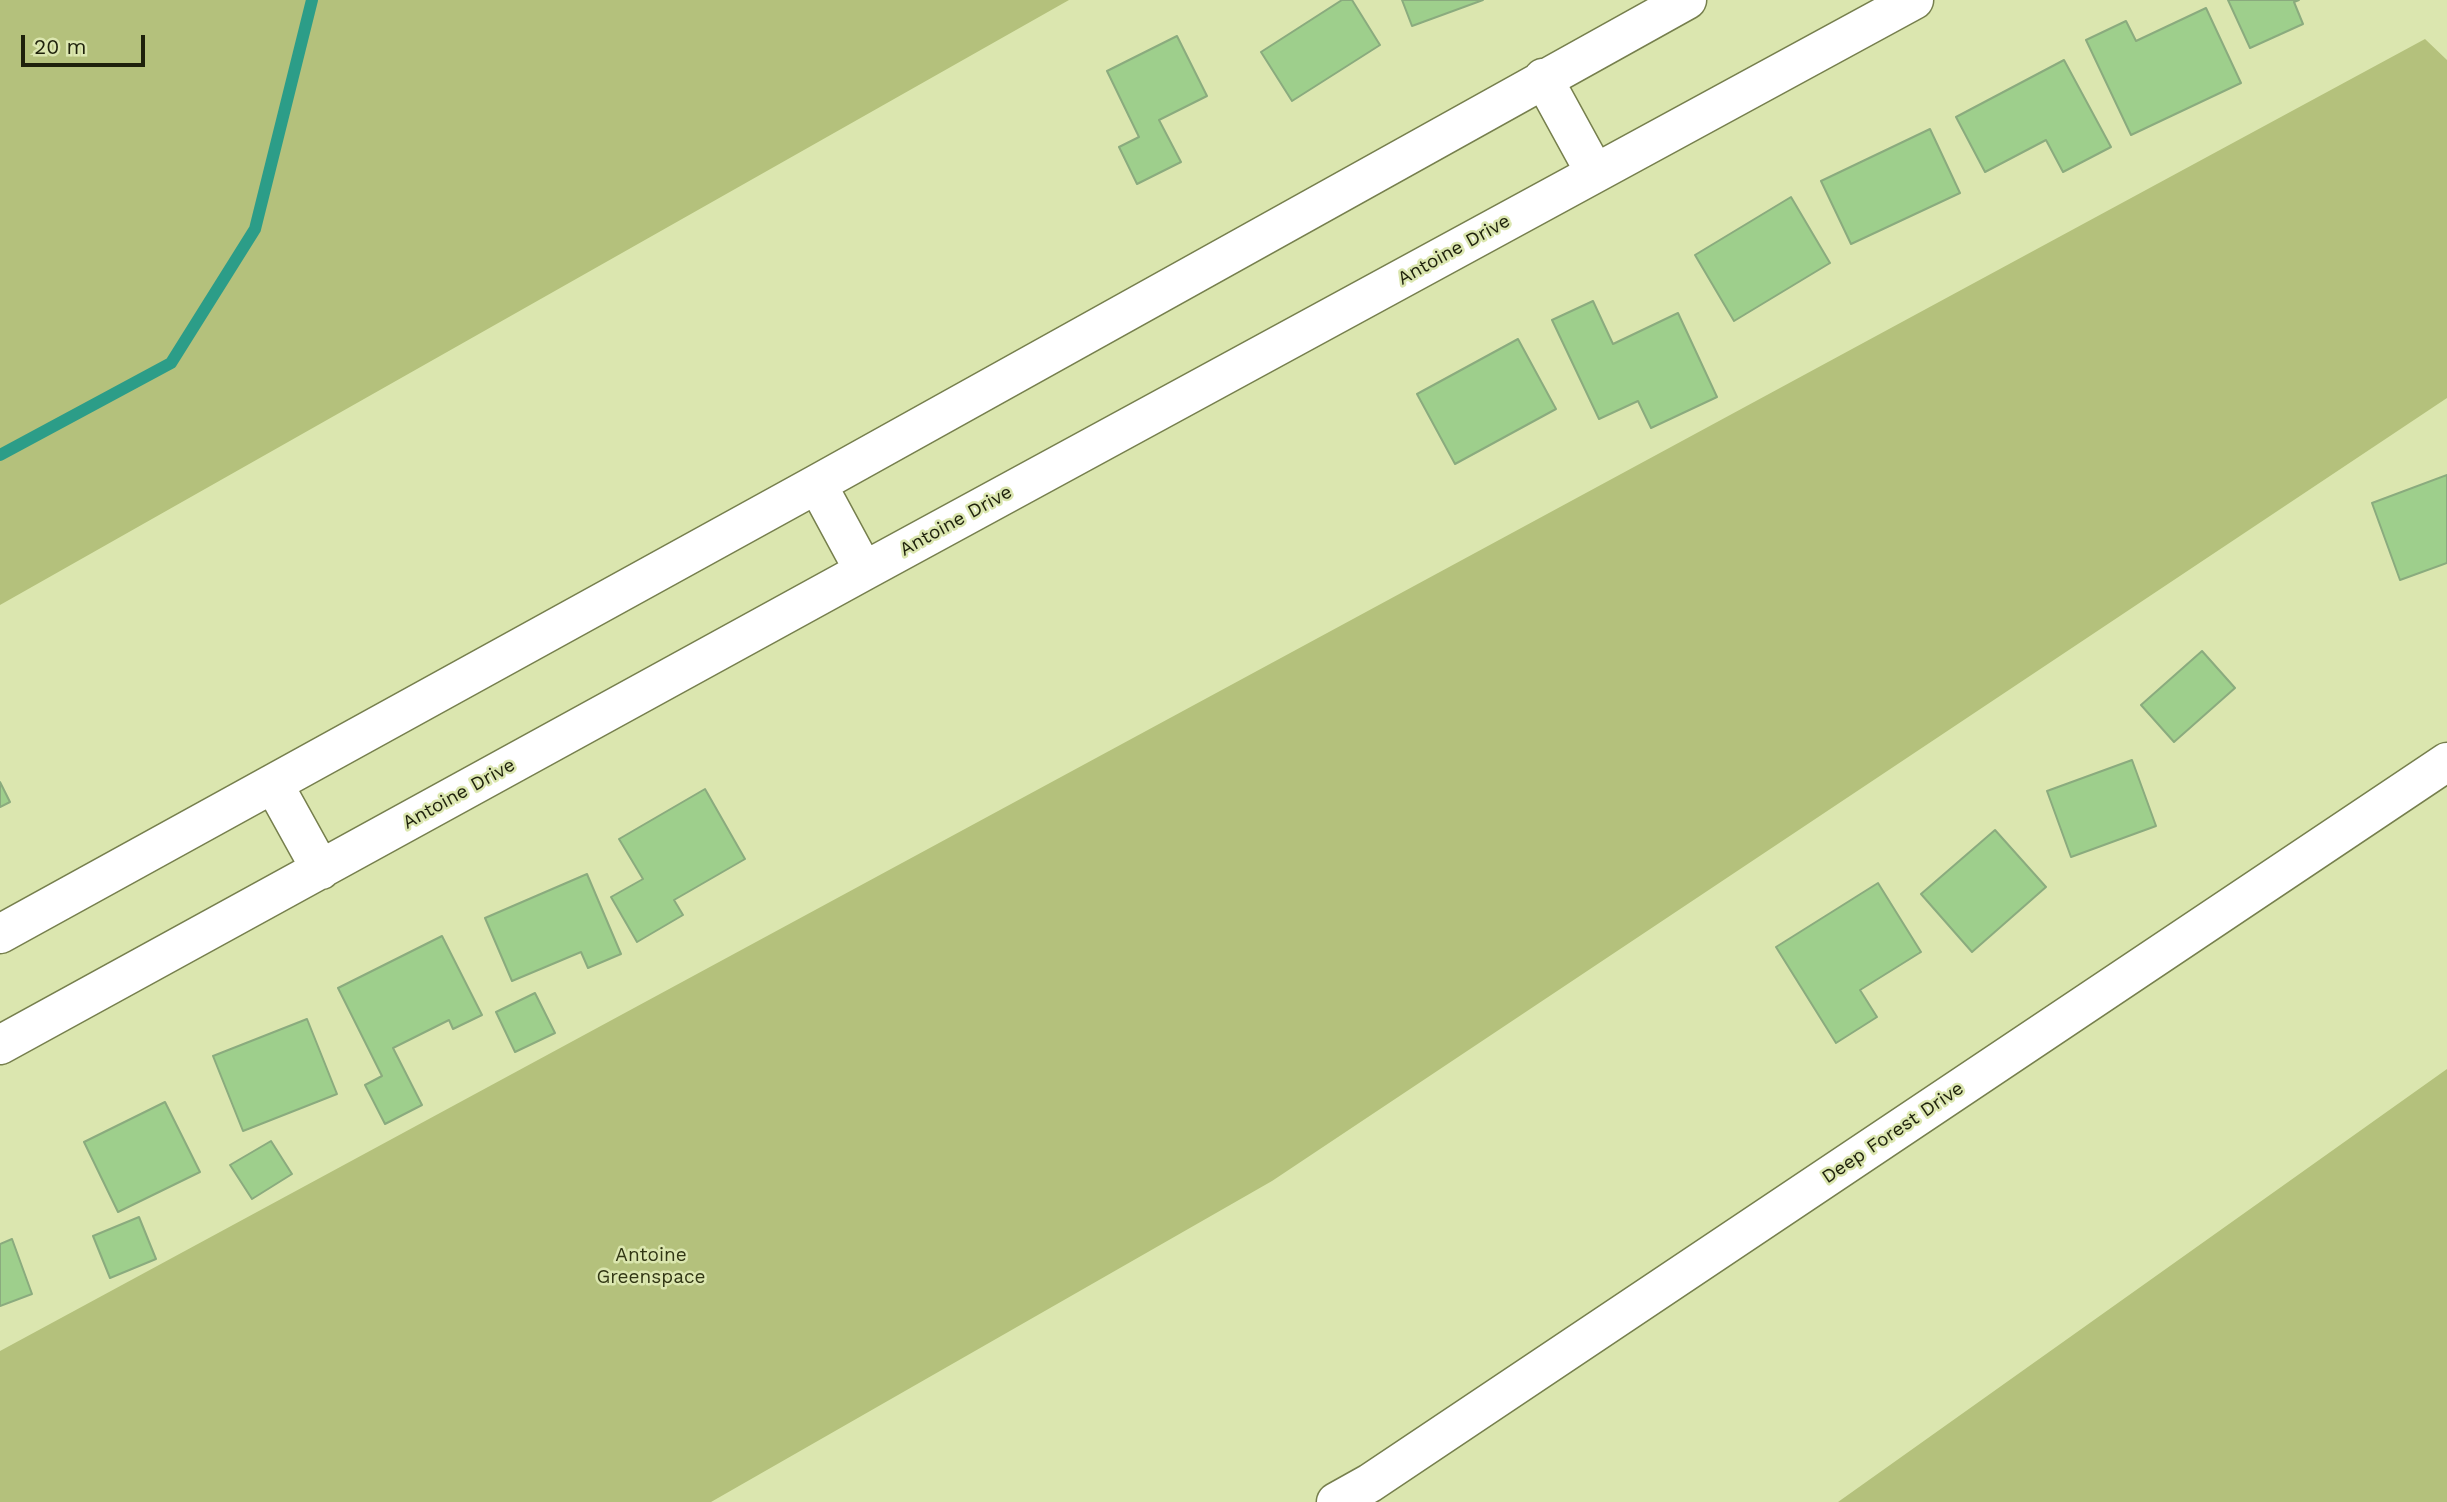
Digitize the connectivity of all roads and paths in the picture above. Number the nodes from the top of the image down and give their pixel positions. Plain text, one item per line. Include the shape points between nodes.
1 (1687, 0) edge
2 (1913, 0) edge
3 (1543, 78) junction
4 (1595, 173) junction
5 (817, 484) junction
6 (864, 570) junction
7 (2447, 762) edge
8 (274, 785) junction
9 (321, 870) junction
10 (0, 934) edge
11 (0, 1045) edge
12 (1376, 1493) edge
13 (1336, 1502) edge

1 - 3 main road
2 - 4 main road, Antoine Drive
3 - 4 main road
3 - 5 main road
4 - 6 main road, Antoine Drive
5 - 6 main road
5 - 8 main road
6 - 9 main road, Antoine Drive
7 - 12 main road, Deep Forest Drive
8 - 9 main road
8 - 10 main road
9 - 11 main road, Antoine Drive
12 - 13 main road, Deep Forest Drive

